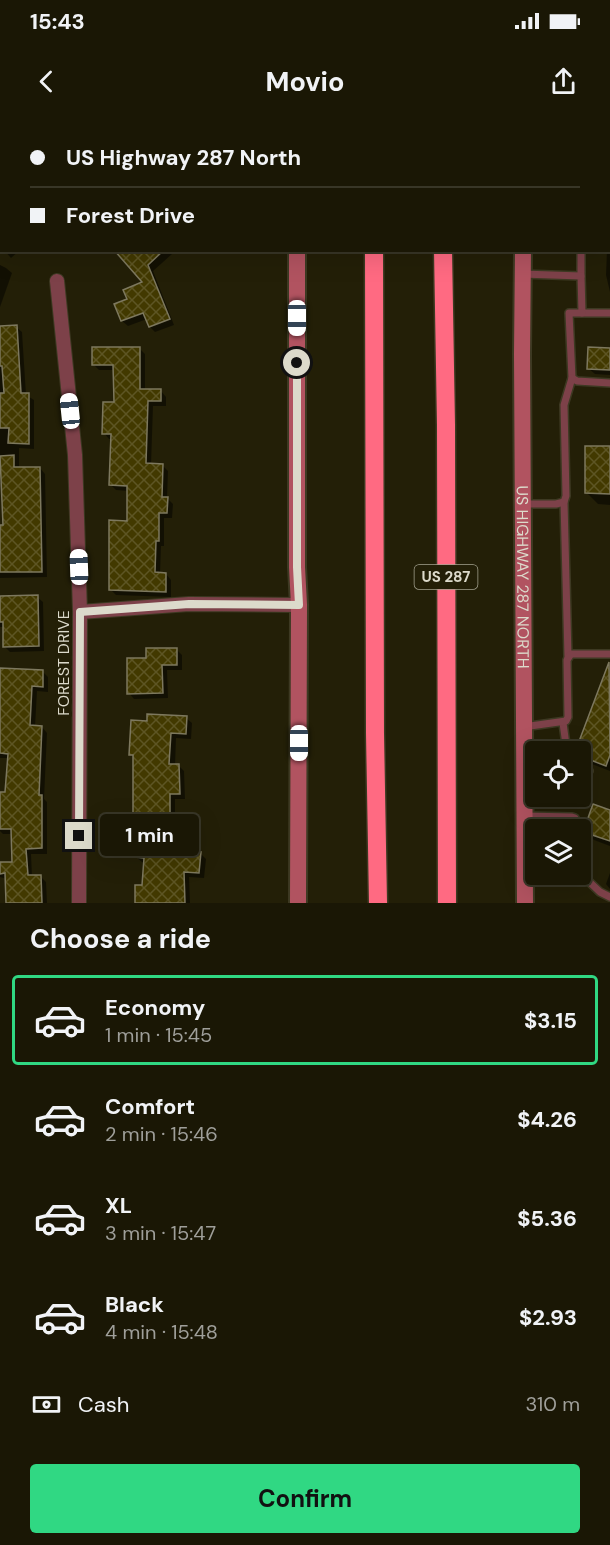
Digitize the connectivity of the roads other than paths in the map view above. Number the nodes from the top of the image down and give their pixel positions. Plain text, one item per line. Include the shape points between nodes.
1 (297, 252) edge
2 (374, 252) edge
3 (443, 252) edge
4 (523, 252) edge
5 (581, 252) edge
6 (522, 274) junction
7 (581, 276) junction
8 (57, 281) dead end
9 (610, 313) edge
10 (582, 314) junction
11 (572, 378) junction
12 (610, 383) edge
13 (564, 502) junction
14 (522, 504) junction
15 (299, 605) junction
16 (80, 612) junction
17 (610, 654) edge
18 (568, 657) junction
19 (563, 723) junction
20 (524, 727) junction
21 (565, 741) edge
22 (524, 816) junction
23 (576, 819) edge
24 (525, 824) edge
25 (591, 883) edge
26 (527, 885) edge
27 (610, 897) edge
28 (79, 903) edge
29 (298, 903) edge
30 (378, 903) edge
31 (447, 903) edge
32 (525, 903) edge

1 - 15 main road
2 - 30 highway
3 - 31 highway, US 287
4 - 6 main road, US HIGHWAY 287 NORTH
5 - 7 lane
6 - 7 lane
6 - 14 main road, US HIGHWAY 287 NORTH
7 - 10 lane
8 - 16 street, FOREST DRIVE via 75,455
9 - 10 lane
10 - 11 lane via 569,313
11 - 12 lane
11 - 13 lane via 564,405
13 - 14 lane
13 - 18 lane
14 - 20 main road, US HIGHWAY 287 NORTH
15 - 16 street via 189,604
15 - 29 main road
16 - 28 street, FOREST DRIVE
17 - 18 lane
18 - 19 lane via 568,717
19 - 20 lane
19 - 21 lane
20 - 22 main road, US HIGHWAY 287 NORTH
22 - 23 lane
22 - 24 main road, US HIGHWAY 287 NORTH
25 - 27 lane
26 - 32 main road, US HIGHWAY 287 NORTH

